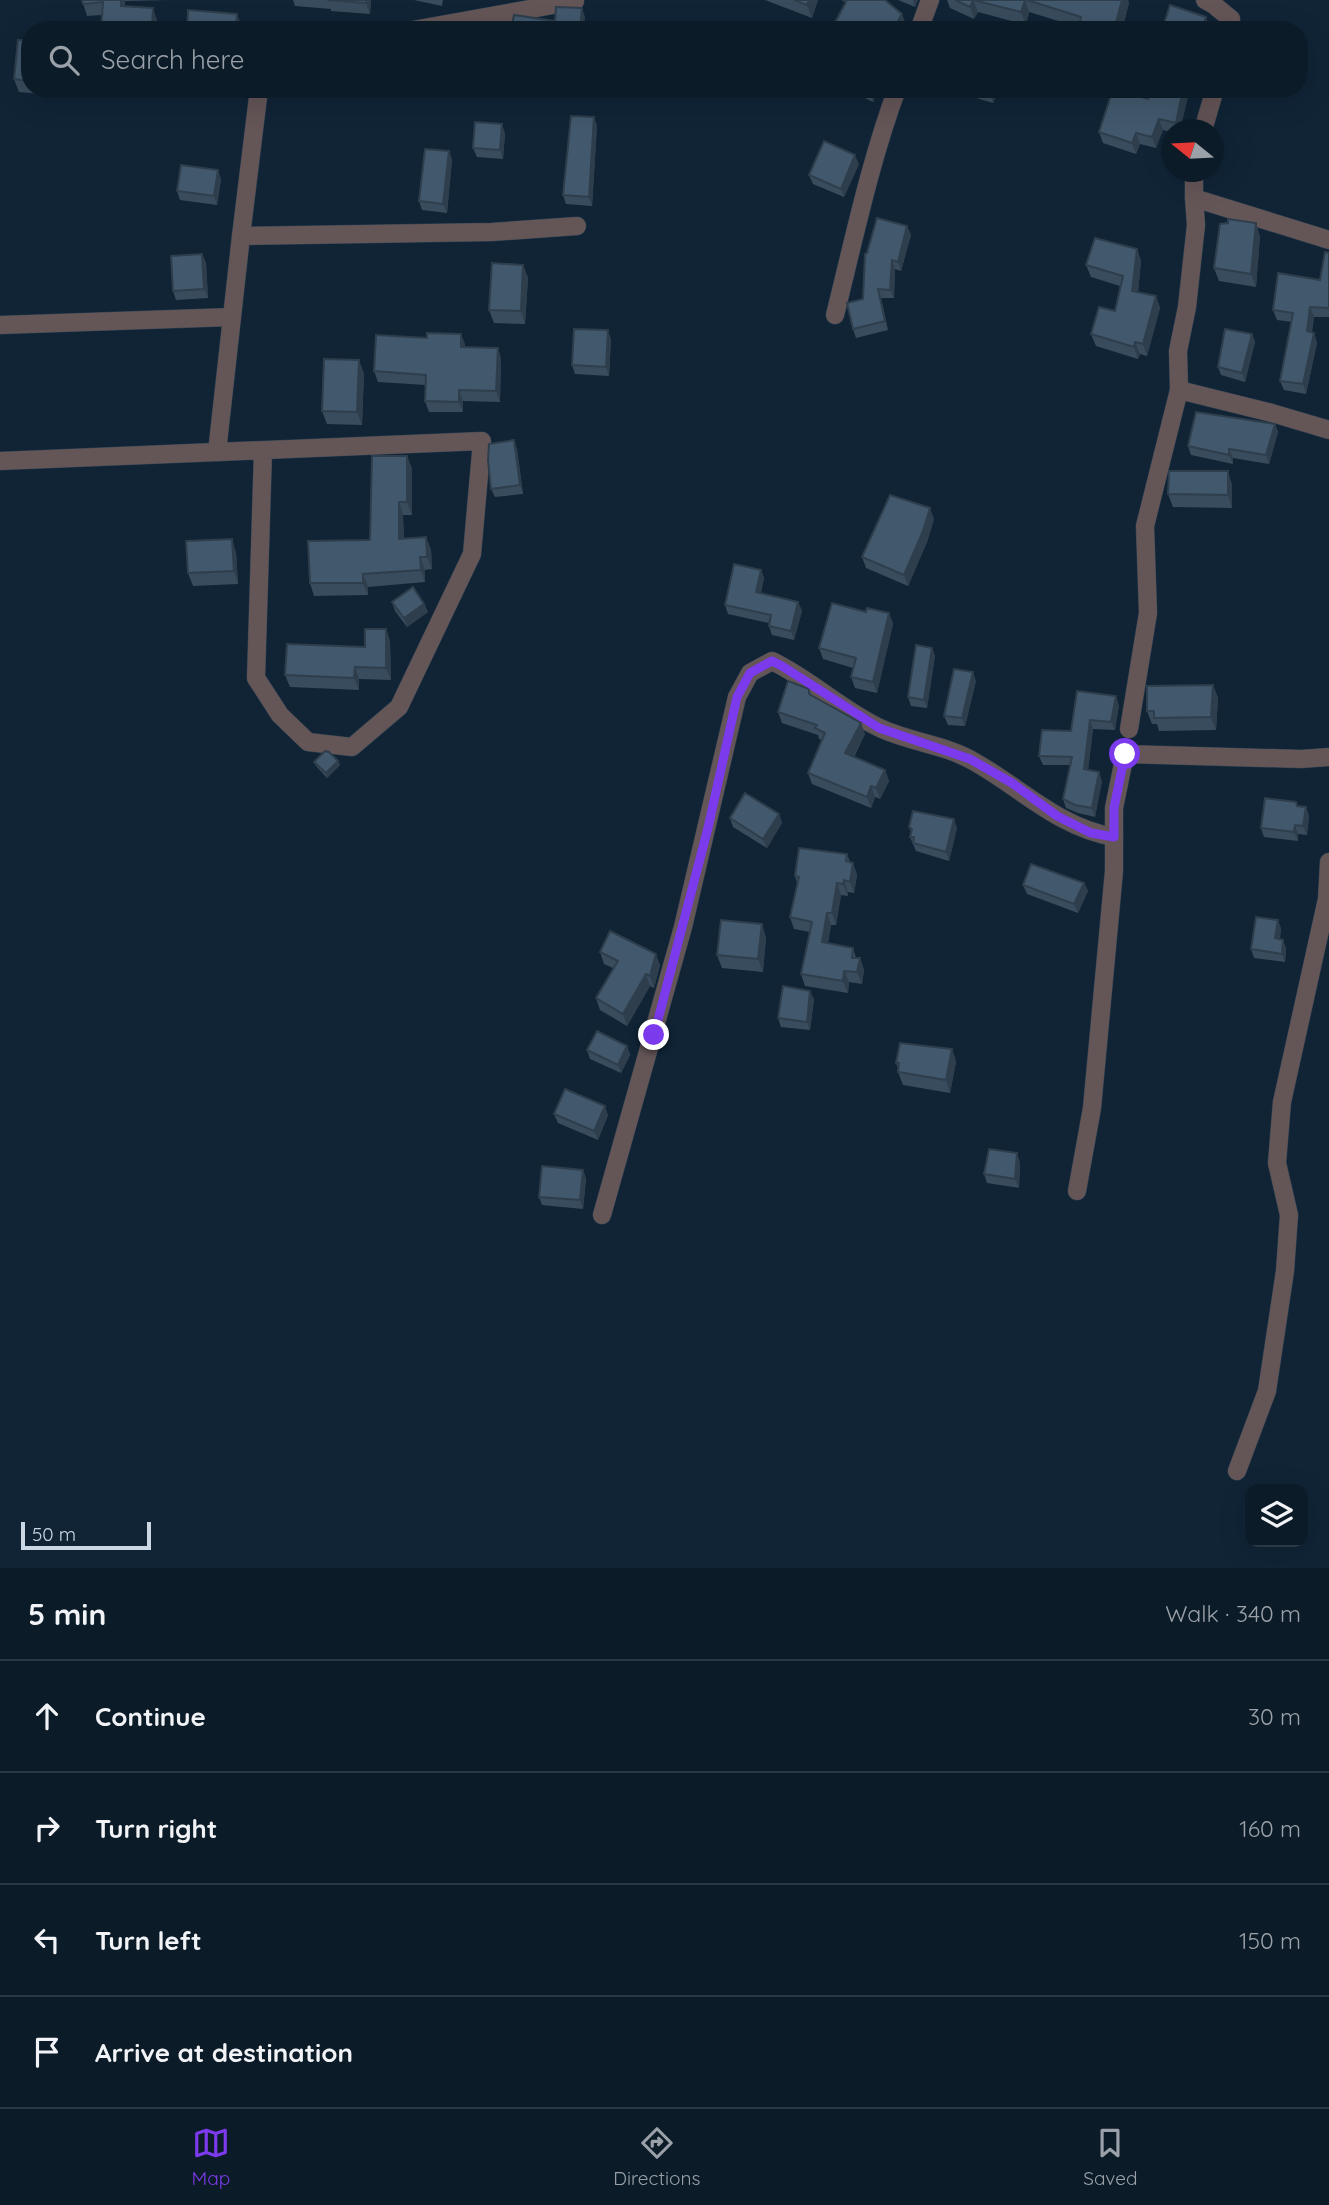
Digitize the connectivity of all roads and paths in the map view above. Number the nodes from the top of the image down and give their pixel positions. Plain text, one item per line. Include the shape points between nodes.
1 (930, 0) edge
2 (1205, 0) edge
3 (575, 1) edge
4 (463, 21) edge
5 (922, 21) edge
6 (1231, 21) edge
7 (258, 98) edge
8 (894, 98) edge
9 (1212, 98) edge
10 (1206, 119) edge
11 (1192, 182) edge
12 (1194, 198) junction
13 (578, 226) dead end
14 (241, 236) junction
15 (1329, 240) edge
16 (835, 315) dead end
17 (232, 317) junction
18 (0, 326) edge
19 (1179, 390) junction
20 (1329, 430) edge
21 (263, 450) junction
22 (217, 452) junction
23 (0, 460) edge
24 (1129, 729) dead end
25 (1329, 757) edge
26 (1114, 837) junction
27 (1329, 862) edge
28 (1077, 1191) dead end
29 (602, 1215) dead end
30 (1237, 1471) dead end

1 - 5 street
2 - 6 street
3 - 4 street
7 - 14 street
8 - 16 street
9 - 10 street
11 - 12 street
12 - 15 street
12 - 19 street via 1196,225 1178,351
13 - 14 street
14 - 17 street
17 - 18 street
17 - 22 street
19 - 20 street
19 - 24 street via 1145,526 1147,613
21 - 21 street via 256,678 280,715 308,742 352,747 399,707 472,554 482,441
21 - 22 street
22 - 23 street
25 - 26 street via 1125,754 1114,808
26 - 28 street via 1092,1108
26 - 29 street via 1091,833 1057,816 970,759 879,728 772,661 750,673 737,697 683,927
27 - 30 street via 1327,899 1282,1102 1277,1163 1289,1216 1269,1378

